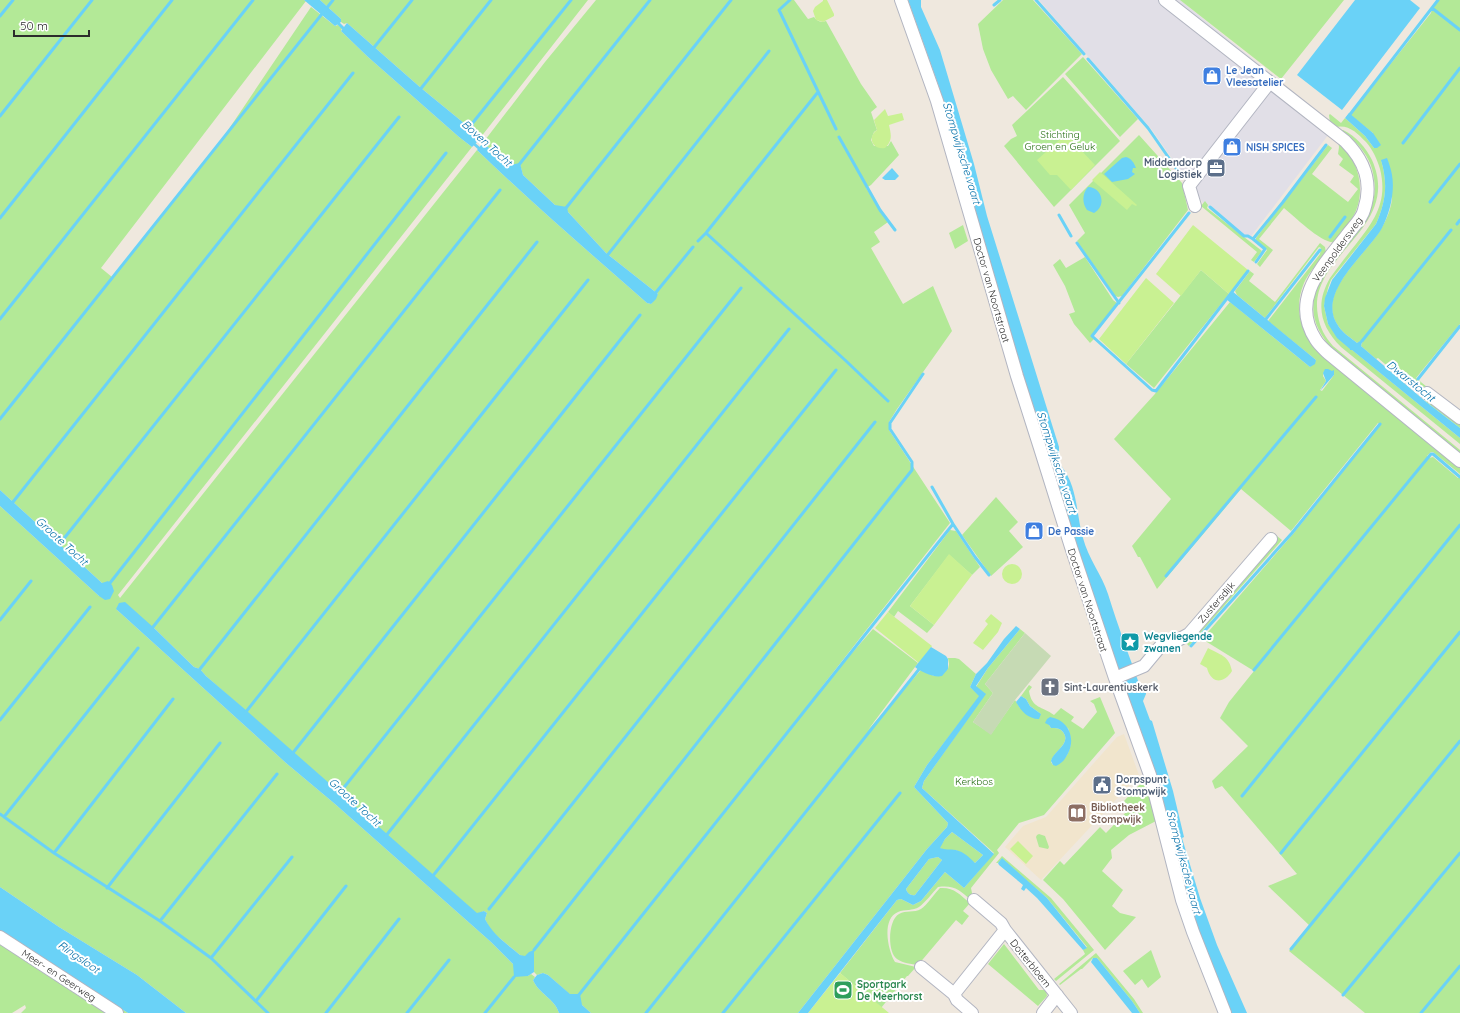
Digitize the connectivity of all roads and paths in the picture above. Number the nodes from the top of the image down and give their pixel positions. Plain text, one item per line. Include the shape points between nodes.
1 (901, 0) edge
2 (1166, 0) edge
3 (1270, 82) junction
4 (1195, 206) dead end
5 (1427, 393) dead end
6 (1460, 418) edge
7 (1460, 461) edge
8 (1271, 539) dead end
9 (1116, 678) junction
10 (974, 900) dead end
11 (1005, 930) junction
12 (0, 936) edge
13 (921, 966) dead end
14 (954, 994) junction
15 (1057, 995) junction
16 (117, 1013) edge
17 (972, 1013) edge
18 (1043, 1013) edge
19 (1072, 1013) edge
20 (1225, 1013) edge

1 - 9 street, Doctor van Noortstraat via 937,101 1070,547
2 - 3 street, Veenpoldersweg
3 - 4 street via 1189,186
3 - 7 street, Veenpoldersweg via 1345,141 1354,150 1366,174 1364,212 1320,270 1309,290 1307,316 1310,329 1328,353
5 - 6 street
8 - 9 street, Zustersdijk via 1189,634 1178,640 1164,642 1144,666
9 - 20 street, Doctor van Noortstraat via 1150,775 1182,900
10 - 11 street, Dotterbloem via 1001,923
11 - 14 street, Dotterbloem
11 - 15 street, Dotterbloem
12 - 16 street, Meer- en Geerweg
13 - 14 street
14 - 17 street
15 - 18 street
15 - 19 street, Dotterbloem

